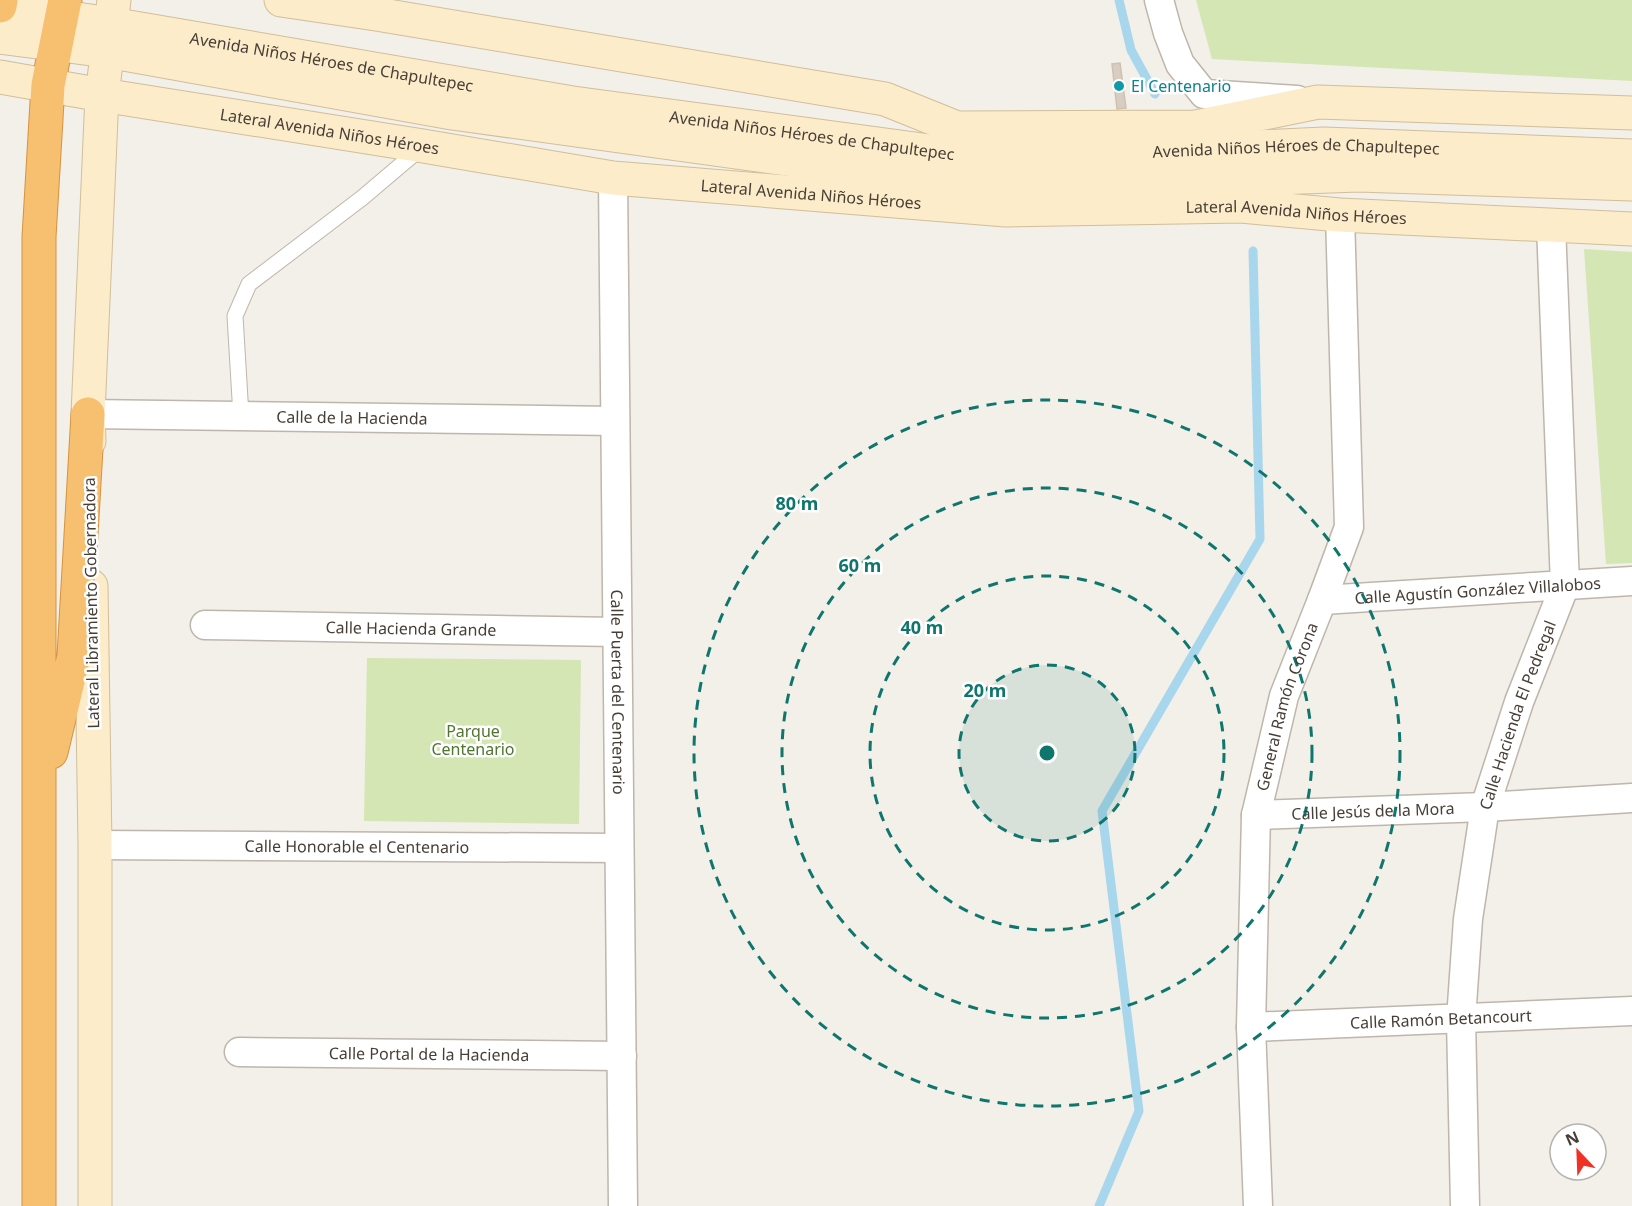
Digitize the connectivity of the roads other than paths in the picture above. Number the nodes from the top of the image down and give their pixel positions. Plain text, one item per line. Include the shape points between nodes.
1 (1, 0) edge
2 (281, 0) edge
3 (1159, 0) edge
4 (0, 7) edge
5 (376, 7) edge
6 (61, 20) edge
7 (111, 25) edge
8 (0, 37) edge
9 (0, 77) edge
10 (48, 86) junction
11 (102, 95) junction
12 (1318, 102) junction
13 (1632, 113) edge
14 (423, 146) junction
15 (1632, 156) edge
16 (613, 178) junction
17 (1632, 184) edge
18 (1340, 215) junction
19 (1551, 225) junction
20 (1632, 229) edge
21 (88, 414) junction
22 (241, 416) junction
23 (615, 422) junction
24 (1632, 581) edge
25 (1565, 585) junction
26 (1322, 600) junction
27 (205, 625) dead end
28 (617, 632) junction
29 (1632, 798) edge
30 (39, 803) junction
31 (1485, 807) junction
32 (1256, 815) junction
33 (95, 845) junction
34 (619, 848) junction
35 (1632, 1011) edge
36 (1461, 1019) junction
37 (1251, 1027) junction
38 (239, 1052) dead end
39 (622, 1056) junction
40 (39, 1206) edge
41 (95, 1206) edge
42 (623, 1206) edge
43 (1258, 1206) edge
44 (1465, 1206) edge

1 - 4 highway
2 - 5 street
3 - 12 street via 1180,64 1204,94
4 - 6 street, Avenida Niños Héroes de Chapultepec
5 - 12 street via 885,99 957,128 1196,127
6 - 7 street, Avenida Niños Héroes de Chapultepec
6 - 8 street, Avenida Niños Héroes de Chapultepec
6 - 10 highway
7 - 11 street, Lateral Libramiento Gobernadora
7 - 15 street, Avenida Niños Héroes de Chapultepec via 573,103 988,159 1324,144
7 - 17 street, Avenida Niños Héroes de Chapultepec via 452,113 998,188 1358,175
9 - 10 street, Lateral Avenida Niños Héroes
10 - 11 street, Lateral Avenida Niños Héroes
10 - 30 highway via 39,237
11 - 14 street, Lateral Avenida Niños Héroes
11 - 21 street, Lateral Libramiento Gobernadora
12 - 13 street
14 - 16 street, Lateral Avenida Niños Héroes
14 - 22 lane via 249,284 235,316
16 - 18 street, Lateral Avenida Niños Héroes via 1006,210 1241,206
16 - 23 street, Calle Puerta del Centenario
18 - 19 street, Lateral Avenida Niños Héroes
18 - 26 street, General Ramón Corona via 1349,527
19 - 20 street, Lateral Avenida Niños Héroes
19 - 25 street, Calle Hacienda El Pedregal
21 - 22 street, Calle de la Hacienda
21 - 30 highway via 74,656
21 - 33 street, Lateral Libramiento Gobernadora
22 - 23 street, Calle de la Hacienda
23 - 28 street, Calle Puerta del Centenario
24 - 25 street, Calle Agustín González Villalobos
25 - 26 street, Calle Agustín González Villalobos
25 - 31 street, Calle Hacienda El Pedregal via 1519,702
26 - 32 street, General Ramón Corona via 1284,696
27 - 28 street, Calle Hacienda Grande
28 - 34 street, Calle Puerta del Centenario
29 - 31 street, Calle Jesús de la Mora
30 - 40 highway
31 - 32 street, Calle Jesús de la Mora
31 - 36 street, Calle Hacienda El Pedregal via 1468,919
32 - 37 street, General Ramón Corona
33 - 34 street, Calle Honorable el Centenario
33 - 41 street, Lateral Libramiento Gobernadora
34 - 39 street, Calle Puerta del Centenario
35 - 36 street, Calle Ramón Betancourt
36 - 37 street, Calle Ramón Betancourt
36 - 44 street, Calle Hacienda El Pedregal
37 - 43 street, General Ramón Corona
38 - 39 street, Calle Portal de la Hacienda
39 - 42 street, Calle Puerta del Centenario

